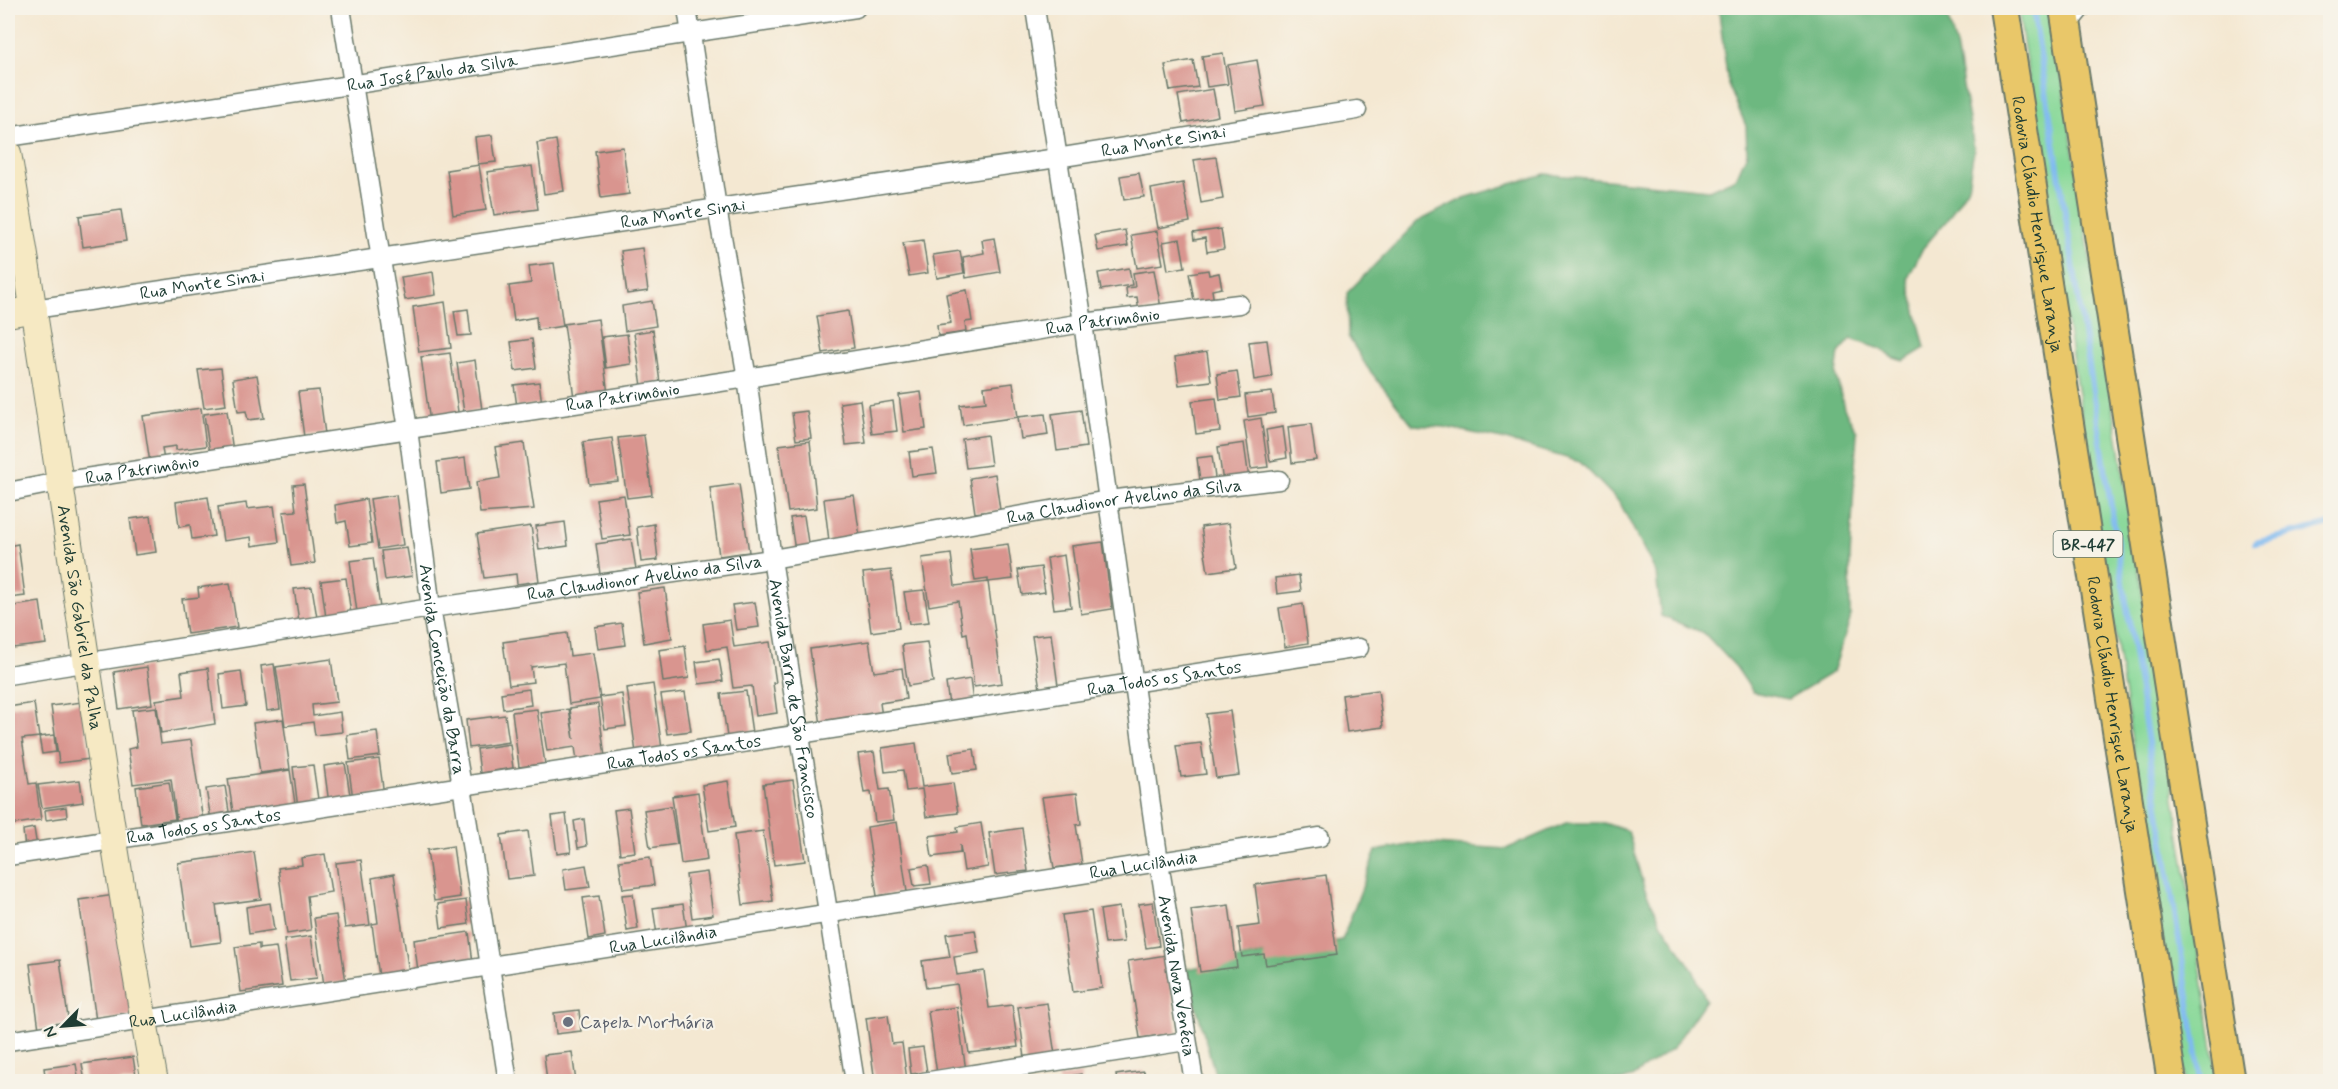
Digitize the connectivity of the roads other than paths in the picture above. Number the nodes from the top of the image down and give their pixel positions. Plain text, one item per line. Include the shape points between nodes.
1 (341, 8) edge
2 (687, 8) edge
3 (856, 8) edge
4 (1035, 8) edge
5 (2004, 8) edge
6 (2087, 8) edge
7 (2066, 20) edge
8 (691, 33) junction
9 (353, 84) junction
10 (1357, 110) dead end
11 (8, 137) edge
12 (8, 153) edge
13 (1057, 158) junction
14 (717, 208) junction
15 (380, 256) junction
16 (1239, 304) dead end
17 (34, 309) junction
18 (8, 314) edge
19 (1083, 323) junction
20 (747, 378) junction
21 (408, 429) junction
22 (1279, 480) dead end
23 (59, 482) junction
24 (8, 492) edge
25 (1108, 500) junction
26 (772, 559) junction
27 (432, 608) junction
28 (1359, 648) dead end
29 (86, 663) junction
30 (8, 675) edge
31 (1133, 682) junction
32 (801, 734) junction
33 (462, 786) junction
34 (1320, 837) dead end
35 (115, 840) junction
36 (8, 856) edge
37 (1159, 862) junction
38 (829, 913) junction
39 (490, 966) junction
40 (144, 1020) junction
41 (8, 1041) edge
42 (1186, 1041) junction
43 (155, 1082) edge
44 (508, 1082) edge
45 (855, 1082) edge
46 (923, 1082) edge
47 (1194, 1082) edge
48 (2172, 1082) edge
49 (2230, 1082) edge

1 - 9 street, Avenida Conceição da Barra
2 - 8 street, Avenida Barra de São Francisco
3 - 8 street, Rua José Paulo da Silva
4 - 13 street, Avenida Nova Venécia
5 - 48 main road, Rodovia Cláudio Henrique Laranja / BR-447
6 - 7 lane
7 - 49 main road, BR-447
8 - 9 street, Rua José Paulo da Silva
8 - 14 street, Avenida Barra de São Francisco
9 - 11 street, Rua José Paulo da Silva
9 - 15 street, Avenida Conceição da Barra
10 - 13 street, Rua Monte Sinai
12 - 17 main road, Avenida São Gabriel da Palha
13 - 14 street, Rua Monte Sinai
13 - 19 street, Avenida Nova Venécia
14 - 15 street, Rua Monte Sinai
14 - 20 street, Avenida Barra de São Francisco
15 - 17 street, Rua Monte Sinai
15 - 21 street, Avenida Conceição da Barra
16 - 19 street, Rua Patrimônio
17 - 18 main road, Rua Monte Sinai
17 - 23 main road, Avenida São Gabriel da Palha
19 - 20 street, Rua Patrimônio
19 - 25 street, Avenida Nova Venécia
20 - 21 street, Rua Patrimônio
20 - 26 street, Avenida Barra de São Francisco
21 - 23 street, Rua Patrimônio
21 - 27 street, Avenida Conceição da Barra
22 - 25 street, Rua Claudionor Avelino da Silva
23 - 24 street, Rua Patrimônio
23 - 29 main road, Avenida São Gabriel da Palha
25 - 26 street, Rua Claudionor Avelino da Silva
25 - 31 street, Avenida Nova Venécia
26 - 27 street, Rua Claudionor Avelino da Silva
26 - 32 street, Avenida Barra de São Francisco
27 - 29 street, Rua Claudionor Avelino da Silva
27 - 33 street, Avenida Conceição da Barra
28 - 31 street, Rua Todos os Santos
29 - 30 street, Rua Claudionor Avelino da Silva
29 - 35 main road, Avenida São Gabriel da Palha
31 - 32 street, Rua Todos os Santos
31 - 37 street, Avenida Nova Venécia
32 - 33 street, Rua Todos os Santos
32 - 38 street, Avenida Barra de São Francisco
33 - 35 street, Rua Todos os Santos
33 - 39 street, Avenida Conceição da Barra
34 - 37 street, Rua Lucilândia
35 - 36 street, Rua Todos os Santos
35 - 40 main road, Avenida São Gabriel da Palha
37 - 38 street, Rua Lucilândia
37 - 42 street, Avenida Nova Venécia
38 - 39 street, Rua Lucilândia
38 - 45 street, Avenida Barra de São Francisco
39 - 40 street, Rua Lucilândia
39 - 44 street, Avenida Conceição da Barra
40 - 41 street, Rua Lucilândia
40 - 43 main road, Avenida São Gabriel da Palha
42 - 46 street
42 - 47 street, Avenida Nova Venécia

